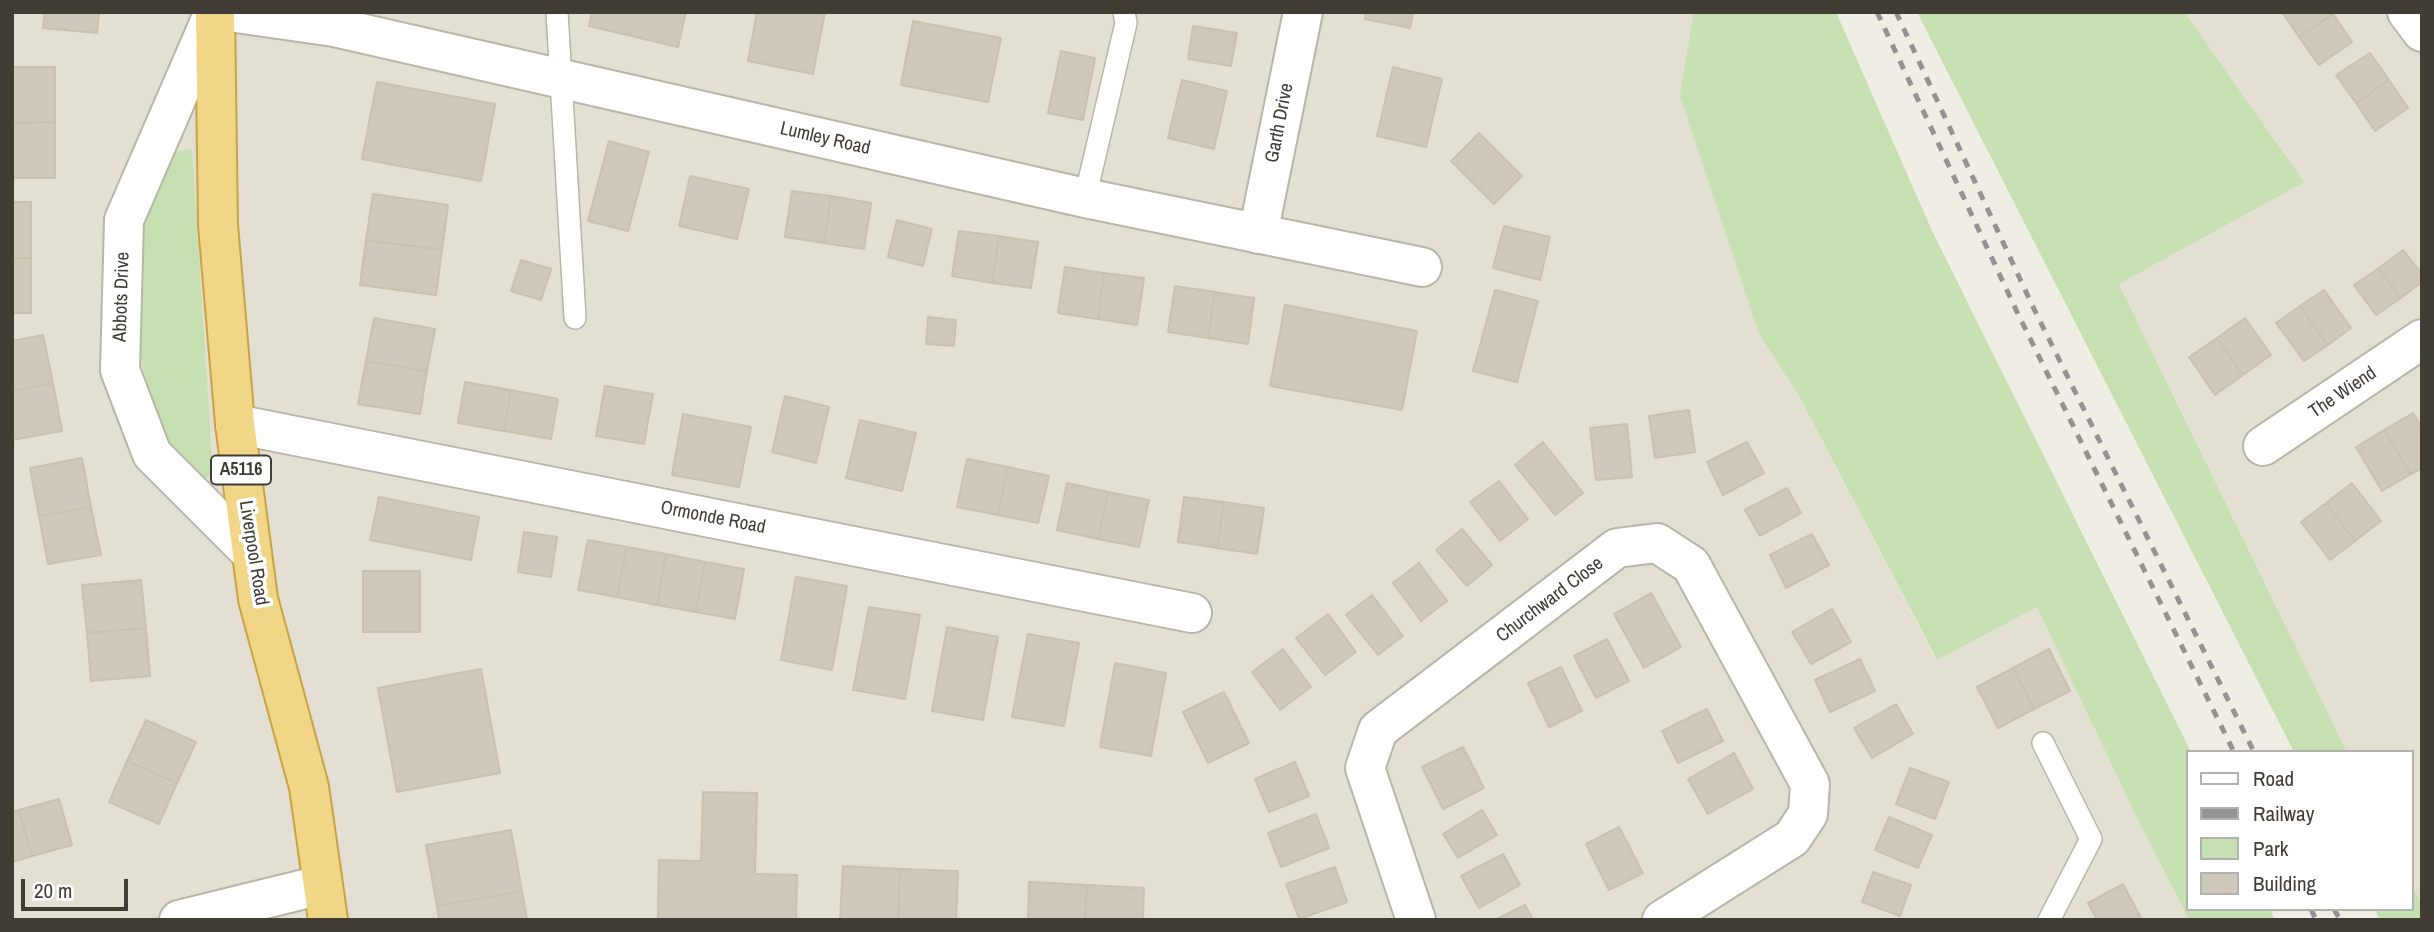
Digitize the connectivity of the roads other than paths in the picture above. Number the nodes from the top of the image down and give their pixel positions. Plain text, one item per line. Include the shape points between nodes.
1 (214, 12) edge
2 (229, 12) edge
3 (557, 12) edge
4 (1124, 12) edge
5 (1303, 12) edge
6 (2407, 12) edge
7 (334, 20) edge
8 (2422, 32) edge
9 (563, 80) junction
10 (1086, 198) junction
11 (1258, 234) junction
12 (1422, 267) dead end
13 (575, 318) dead end
14 (2422, 339) edge
15 (235, 424) junction
16 (2263, 446) dead end
17 (252, 554) junction
18 (1192, 612) dead end
19 (2043, 743) dead end
20 (324, 902) edge
21 (179, 920) edge
22 (1416, 920) edge
23 (1662, 920) edge
24 (2049, 920) edge

1 - 15 highway, Liverpool Road / A5116 via 218,225
1 - 17 street, Abbots Drive via 124,220 120,370 152,454
2 - 7 street, Lumley Road
3 - 9 lane
4 - 10 lane via 1126,23
5 - 11 street, Garth Drive
6 - 8 street
7 - 9 street, Lumley Road
9 - 10 street, Lumley Road
9 - 13 lane
10 - 11 street, Lumley Road
11 - 12 street, Lumley Road
14 - 16 street, The Wiend
15 - 17 highway, Liverpool Road / A5116
15 - 18 street, Ormonde Road
17 - 20 highway, Liverpool Road / A5116 via 258,599 309,786
19 - 24 lane via 2091,839
20 - 21 street
22 - 23 street, Churchward Close via 1365,768 1378,730 1618,548 1657,543 1691,565 1810,784 1808,814 1793,838

